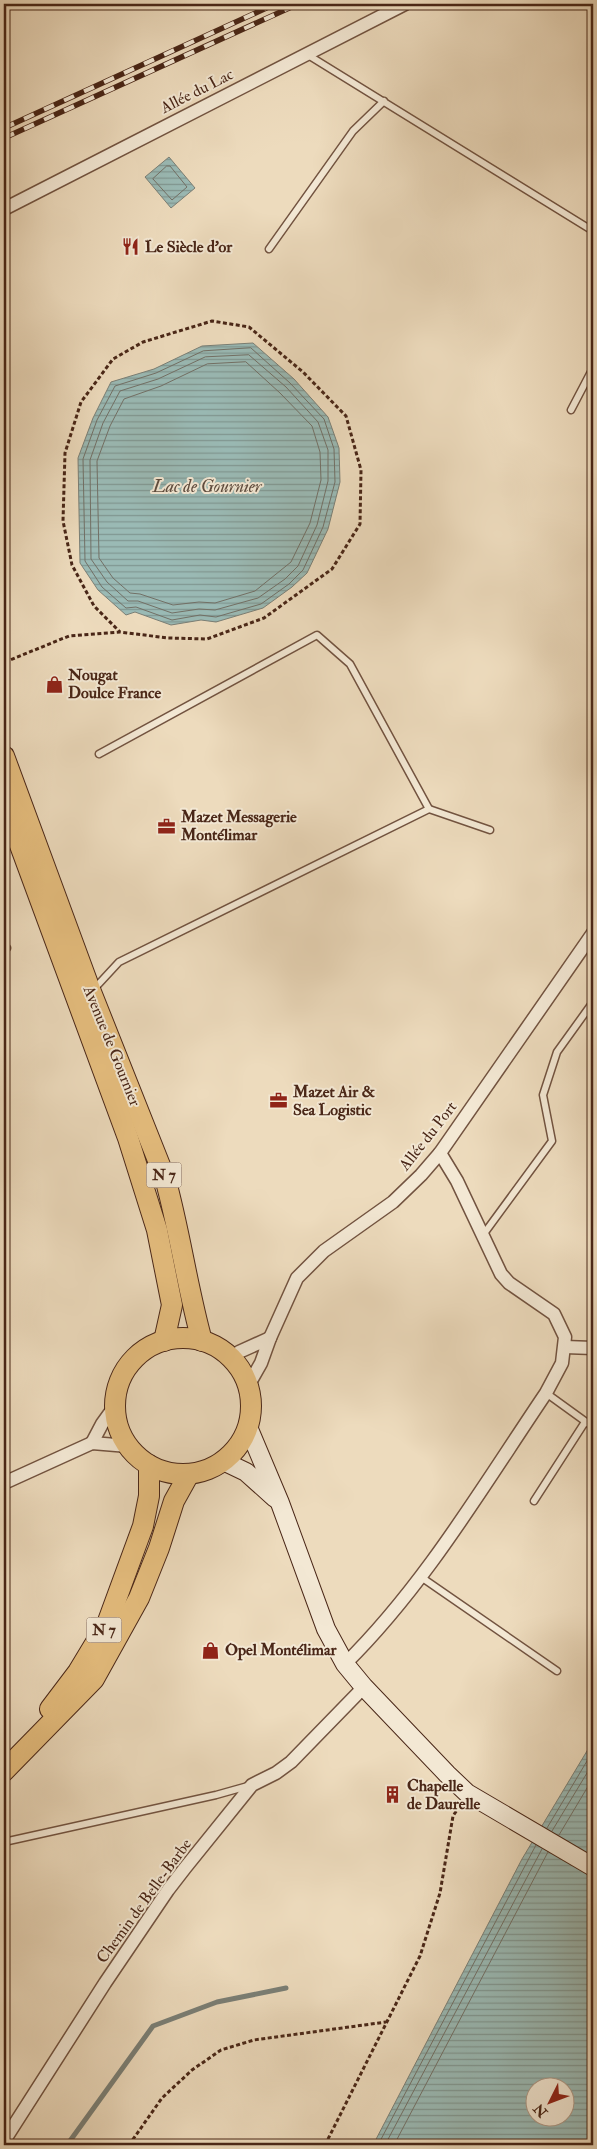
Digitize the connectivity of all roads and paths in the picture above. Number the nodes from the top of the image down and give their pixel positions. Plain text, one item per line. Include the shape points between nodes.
1 (405, 4) edge
2 (307, 54) junction
3 (384, 101) junction
4 (4, 209) edge
5 (593, 231) edge
6 (269, 249) dead end
7 (593, 368) edge
8 (571, 410) dead end
9 (120, 632) junction
10 (6, 662) dead end
11 (99, 754) dead end
12 (4, 756) edge
13 (4, 802) edge
14 (429, 809) junction
15 (490, 830) dead end
16 (593, 933) edge
17 (83, 994) junction
18 (593, 1002) edge
19 (440, 1154) junction
20 (483, 1235) junction
21 (270, 1338) junction
22 (164, 1341) junction
23 (202, 1341) junction
24 (565, 1346) junction
25 (593, 1348) edge
26 (231, 1358) junction
27 (248, 1386) junction
28 (546, 1394) junction
29 (115, 1406) junction
30 (585, 1422) junction
31 (248, 1427) junction
32 (593, 1428) edge
33 (92, 1444) junction
34 (128, 1446) junction
35 (223, 1462) junction
36 (149, 1465) junction
37 (189, 1474) junction
38 (4, 1483) edge
39 (534, 1501) dead end
40 (280, 1503) junction
41 (421, 1577) junction
42 (346, 1664) junction
43 (557, 1671) dead end
44 (364, 1688) junction
45 (4, 1770) edge
46 (252, 1785) junction
47 (467, 1793) junction
48 (4, 1842) edge
49 (593, 1868) edge
50 (387, 2021) junction
51 (4, 2141) edge
52 (129, 2145) edge
53 (325, 2145) edge

1 - 2 street, Allée du Lac
2 - 3 lane
2 - 4 street, Allée du Lac
3 - 5 lane
3 - 6 lane via 352,131
7 - 8 lane
9 - 9 path via 207,639 264,618 332,569 360,524 361,470 346,416 303,372 249,327 212,321 143,342 113,359 81,402 65,453 64,521 72,565 94,606
9 - 10 path via 69,636
11 - 14 lane via 317,636 350,664
12 - 17 main road, Avenue de Gournier / N 7
13 - 17 main road, Avenue de Gournier / N 7
14 - 15 lane
14 - 17 lane via 119,962
16 - 19 street, Allée du Port
17 - 22 main road, Avenue de Gournier / N 7 via 157,1230 172,1305
17 - 23 main road, Avenue de Gournier / N 7 via 165,1178
18 - 20 lane via 557,1052 543,1095 552,1141
19 - 20 street via 457,1180
19 - 21 street, Allée du Port via 393,1202 324,1251 297,1278
20 - 24 street via 501,1274 509,1283 554,1314
21 - 26 street
21 - 27 street, Allée du Port via 261,1364
22 - 23 main road via 189,1338
22 - 29 main road via 152,1345 132,1360 120,1381
23 - 26 main road
24 - 25 street
24 - 28 street via 562,1363
26 - 27 main road via 242,1371
27 - 31 main road via 251,1409
28 - 30 lane
28 - 41 street
29 - 33 street
29 - 34 main road via 120,1430
30 - 32 lane
30 - 39 lane
31 - 35 main road via 241,1443
31 - 40 street
33 - 34 street
33 - 38 street
34 - 36 main road
35 - 37 main road
35 - 40 street via 246,1472
36 - 37 main road via 175,1474
36 - 45 main road, N 7 via 149,1496 143,1526 107,1624 78,1672
37 - 45 main road, N 7 via 174,1501 139,1598 94,1679
40 - 42 street via 326,1629
41 - 42 street via 376,1634
41 - 43 lane
42 - 44 street
44 - 46 street, Chemin de Belle-Barbe via 291,1762
44 - 47 street
46 - 48 lane
46 - 51 street, Chemin de Belle-Barbe via 168,1890
47 - 49 street
47 - 50 path via 453,1816 440,1893 420,1956
50 - 52 path via 254,2040 221,2050 192,2070 162,2098
50 - 53 path

